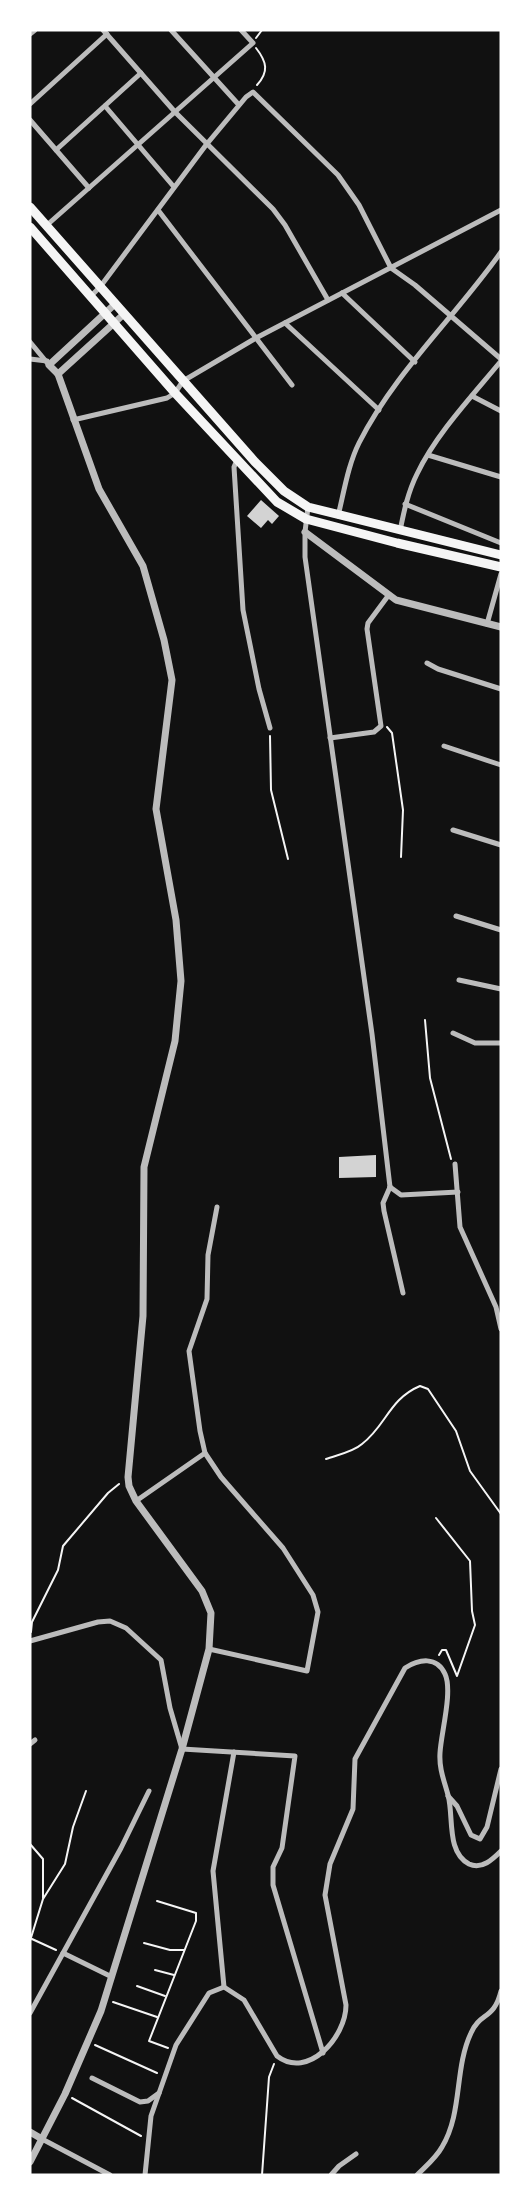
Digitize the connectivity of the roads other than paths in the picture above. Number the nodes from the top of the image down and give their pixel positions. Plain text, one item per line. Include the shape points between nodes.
1 (171, 30) edge
2 (241, 30) edge
3 (105, 32) edge
4 (141, 73) junction
5 (214, 77) junction
6 (30, 104) edge
7 (239, 105) junction
8 (105, 106) junction
9 (175, 112) junction
10 (30, 120) edge
11 (138, 145) junction
12 (206, 145) junction
13 (56, 150) junction
14 (174, 187) junction
15 (89, 188) junction
16 (30, 207) edge
17 (158, 210) junction
18 (501, 210) edge
19 (47, 225) junction
20 (30, 227) edge
21 (501, 252) edge
22 (391, 268) junction
23 (100, 287) junction
24 (342, 293) junction
25 (91, 296) junction
26 (328, 300) junction
27 (115, 304) junction
28 (106, 313) junction
29 (124, 314) junction
30 (452, 317) junction
31 (114, 322) junction
32 (285, 323) junction
33 (256, 338) junction
34 (30, 342) edge
35 (30, 359) edge
36 (501, 360) edge
37 (415, 362) junction
38 (48, 363) junction
39 (58, 374) junction
40 (292, 385) dead end
41 (179, 387) junction
42 (472, 396) junction
43 (379, 410) junction
44 (501, 411) edge
45 (73, 420) junction
46 (428, 455) junction
47 (237, 460) junction
48 (501, 477) edge
49 (405, 504) junction
50 (308, 507) junction
51 (338, 516) junction
52 (306, 519) junction
53 (400, 531) junction
54 (305, 532) junction
55 (501, 543) edge
56 (501, 555) edge
57 (501, 567) edge
58 (501, 574) edge
59 (388, 596) junction
60 (487, 624) junction
61 (501, 627) edge
62 (427, 663) dead end
63 (501, 689) edge
64 (270, 727) road end
65 (330, 738) junction
66 (444, 746) dead end
67 (501, 765) edge
68 (453, 830) dead end
69 (501, 845) edge
70 (456, 916) dead end
71 (501, 930) edge
72 (459, 980) dead end
73 (501, 989) edge
74 (453, 1033) dead end
75 (501, 1043) edge
76 (455, 1164) road end
77 (390, 1187) junction
78 (458, 1192) junction
79 (217, 1207) dead end
80 (403, 1293) dead end
81 (501, 1329) edge
82 (205, 1453) junction
83 (136, 1501) junction
84 (30, 1641) edge
85 (209, 1649) junction
86 (181, 1749) junction
87 (234, 1752) junction
88 (501, 1769) edge
89 (149, 1791) dead end
90 (449, 1796) junction
91 (501, 1851) edge
92 (63, 1953) junction
93 (112, 1978) junction
94 (224, 1987) junction
95 (501, 1991) edge
96 (30, 2013) edge
97 (323, 2053) junction
98 (92, 2078) dead end
99 (159, 2093) junction
100 (30, 2132) edge
101 (42, 2139) junction
102 (356, 2154) dead end
103 (30, 2162) edge
104 (110, 2175) edge
105 (145, 2175) edge
106 (331, 2175) edge
107 (417, 2175) edge

1 - 5 street
2 - 5 street via 253,43
3 - 4 street
3 - 6 street
4 - 8 street
4 - 9 street
5 - 7 street
5 - 9 street
7 - 12 street
7 - 22 street via 253,92 344,181
8 - 11 street
8 - 13 street
9 - 11 street
9 - 12 street
10 - 13 street
11 - 14 street
11 - 15 street
12 - 14 street
12 - 26 street via 273,209
13 - 15 street
14 - 17 street
15 - 19 street
16 - 19 main road
17 - 23 street
17 - 33 street
18 - 22 street
19 - 23 main road
20 - 25 main road
21 - 30 street
22 - 24 street
22 - 30 street
23 - 25 street
23 - 27 main road
24 - 26 street
24 - 37 street
25 - 28 main road
26 - 32 street
27 - 28 street
27 - 29 main road
28 - 31 main road
28 - 38 street
29 - 31 street
29 - 41 main road
30 - 36 street
30 - 37 street
31 - 39 street
31 - 41 main road
32 - 33 street
32 - 43 street
33 - 40 street
33 - 41 street
34 - 38 street
35 - 38 street
36 - 42 street
37 - 43 street
38 - 39 street
39 - 45 street
41 - 45 street via 167,398
41 - 47 main road
41 - 50 main road via 284,491
42 - 44 street
42 - 46 street
43 - 51 street via 355,453
45 - 83 street via 106,503 143,566 172,680 156,809 181,959 180,1001 175,1041 144,1167 143,1316 128,1477
46 - 48 street
46 - 49 street
47 - 52 main road via 277,502
47 - 64 street via 243,610
49 - 53 street
49 - 55 street
50 - 51 main road
50 - 52 street
51 - 53 main road
52 - 54 street
52 - 57 main road
53 - 56 main road
54 - 59 street
54 - 65 street
58 - 60 street
59 - 60 street
59 - 65 street via 367,629 379,729
60 - 61 street
62 - 63 street
65 - 77 street
66 - 67 street
68 - 69 street
70 - 71 street
72 - 73 street
74 - 75 street via 475,1043
76 - 78 street
77 - 78 street via 401,1195
77 - 80 street via 383,1203
78 - 81 street via 460,1227 496,1307
79 - 82 street via 208,1255 207,1298 189,1351
82 - 83 street
82 - 85 street via 283,1548 313,1595 318,1612 307,1671
83 - 85 street via 202,1591 211,1613
84 - 86 street via 98,1622 126,1628 161,1661
85 - 86 street
86 - 87 street
86 - 93 street
87 - 94 street via 213,1871
87 - 97 street via 295,1756 282,1848 272,1875
88 - 90 street via 487,1828 480,1839 473,1838
89 - 92 street
90 - 91 street via 453,1842 465,1862 480,1866
90 - 97 street via 440,1766 448,1682 441,1667 422,1660 405,1668 355,1759 353,1809 330,1864 324,1895 346,2013
92 - 93 street
92 - 96 street
93 - 101 street via 88,2042
94 - 97 street via 244,2000 284,2062 304,2063
94 - 99 street via 209,1993 176,2045
95 - 107 street via 494,2011 477,2023 464,2049 447,2139
98 - 99 street via 140,2102
99 - 105 street via 151,2116
100 - 101 street
101 - 103 street
101 - 104 street
102 - 106 street

